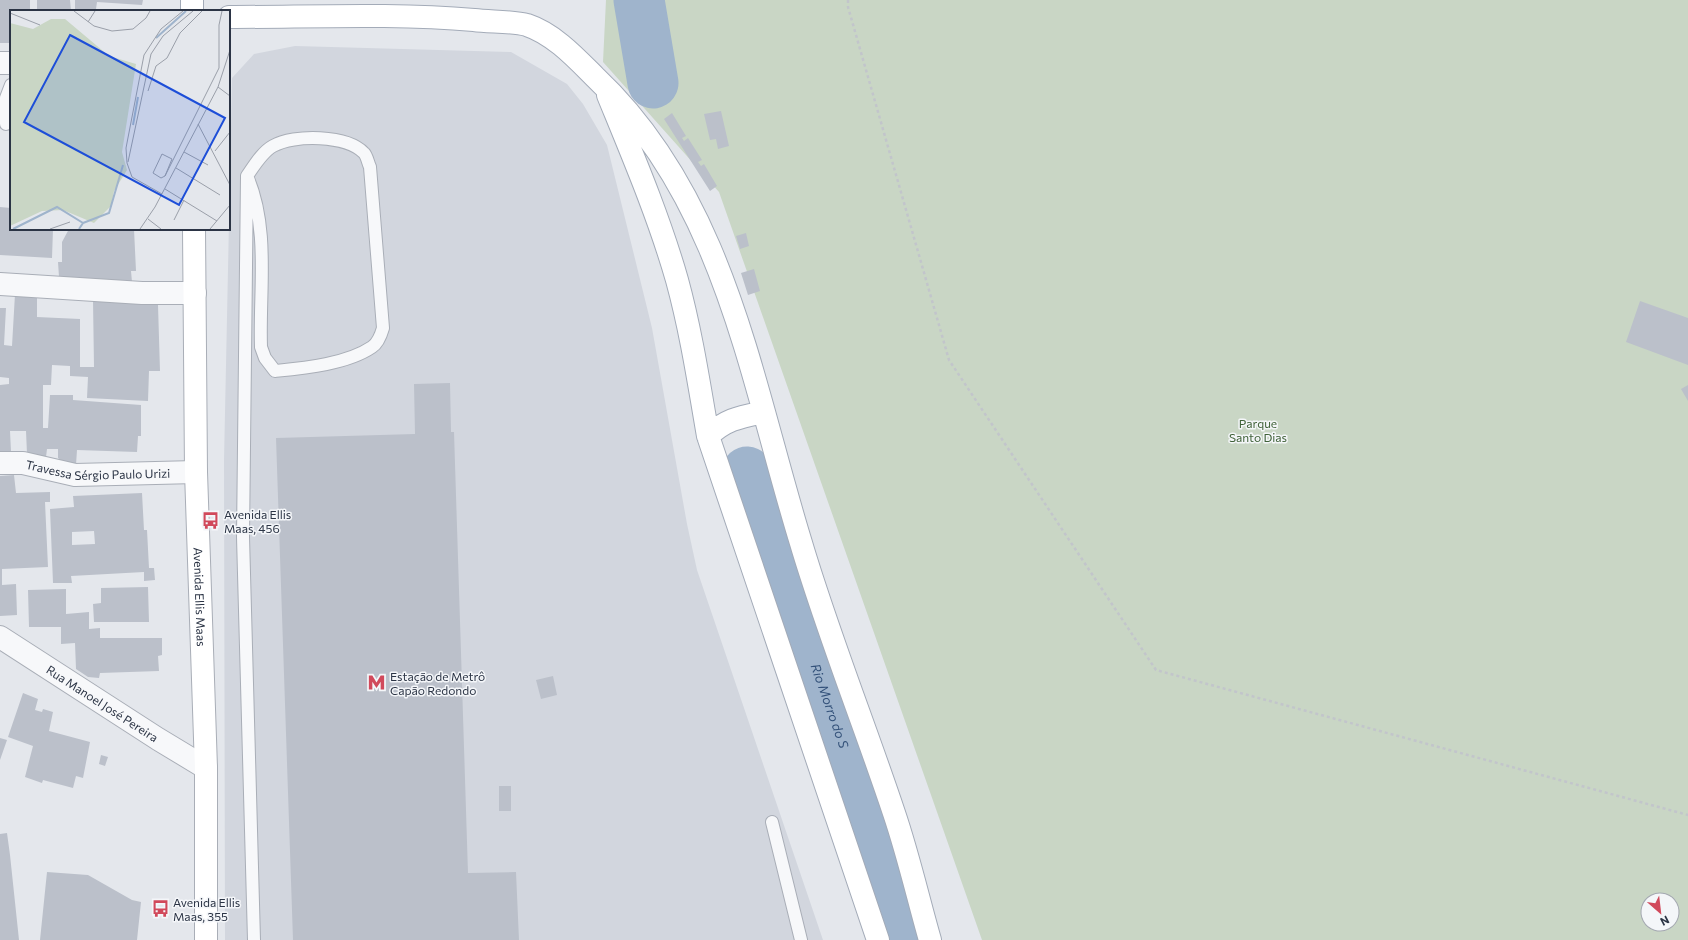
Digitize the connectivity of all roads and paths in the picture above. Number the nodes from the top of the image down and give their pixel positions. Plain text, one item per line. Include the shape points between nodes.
1 (848, 0) edge
2 (230, 17) edge
3 (0, 63) edge
4 (10, 64) edge
5 (604, 84) junction
6 (10, 88) edge
7 (6, 124) dead end
8 (247, 176) junction
9 (194, 230) edge
10 (0, 284) edge
11 (194, 293) junction
12 (764, 412) junction
13 (708, 436) junction
14 (0, 463) edge
15 (196, 472) junction
16 (0, 637) edge
17 (206, 768) junction
18 (1688, 815) edge
19 (772, 822) dead end
20 (206, 940) edge
21 (254, 940) edge
22 (801, 940) edge
23 (878, 940) edge
24 (930, 940) edge

1 - 18 path via 949,360 1156,670
2 - 5 main road via 458,19 526,25 569,51
3 - 4 street
5 - 12 main road via 633,115 668,167 707,240 738,318
5 - 13 main road via 642,178 677,281
6 - 7 lane via 6,98
8 - 8 lane via 260,223 260,347 265,358 275,371 321,365 374,347 383,328 370,167 364,153 345,141 302,138 273,146 258,160
8 - 21 lane via 243,537
9 - 11 main road, Avenida Ellis Maas
10 - 11 street via 142,293
11 - 15 main road, Avenida Ellis Maas
12 - 13 main road via 732,419
12 - 24 main road via 801,545 895,816
13 - 23 main road
14 - 15 street, Travessa Sérgio Paulo Urizi via 23,463 75,475
15 - 17 main road, Avenida Ellis Maas
16 - 17 street, Rua Manoel José Pereira
17 - 20 main road, Avenida Ellis Maas
19 - 22 lane

